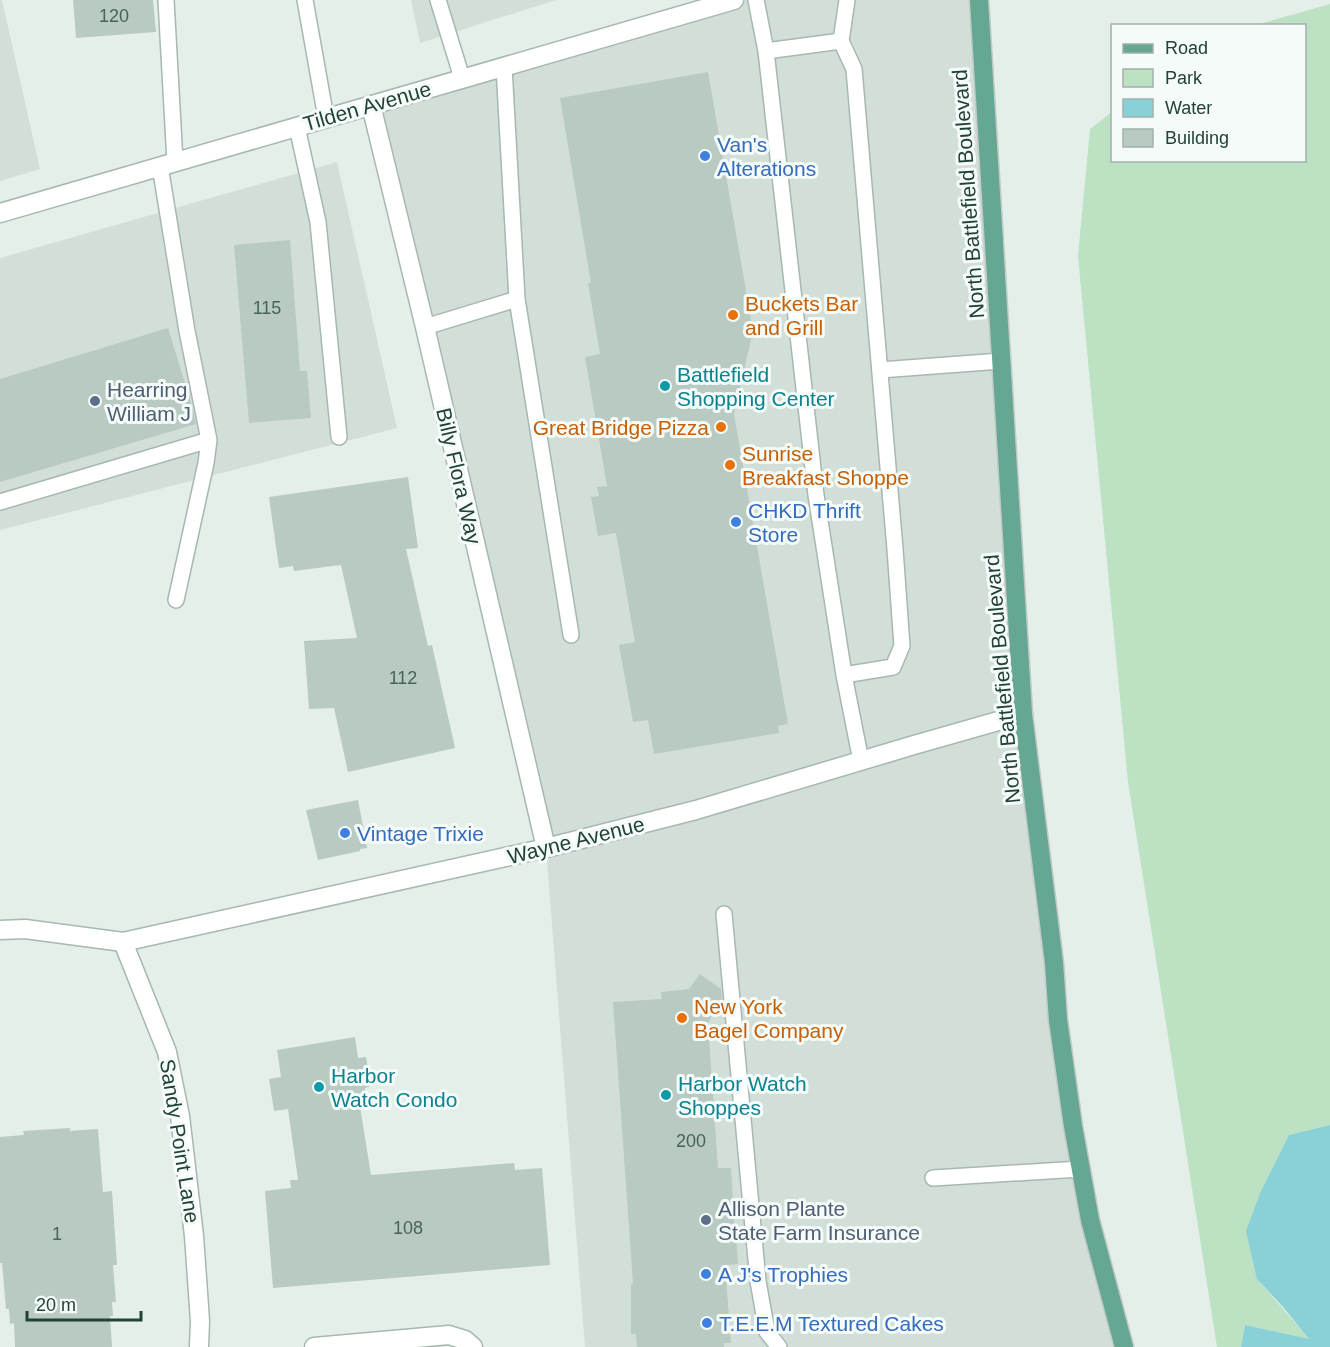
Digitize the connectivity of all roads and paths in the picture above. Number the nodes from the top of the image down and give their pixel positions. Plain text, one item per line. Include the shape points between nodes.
1 (166, 0) edge
2 (305, 0) edge
3 (438, 0) edge
4 (734, 0) edge
5 (756, 0) edge
6 (847, 0) edge
7 (979, 0) edge
8 (841, 41) junction
9 (766, 51) junction
10 (504, 67) junction
11 (462, 78) junction
12 (371, 105) junction
13 (326, 118) junction
14 (297, 127) junction
15 (168, 164) junction
16 (0, 213) edge
17 (517, 299) junction
18 (424, 327) junction
19 (1001, 361) junction
20 (880, 370) junction
21 (339, 437) dead end
22 (209, 440) junction
23 (0, 502) edge
24 (176, 600) dead end
25 (571, 635) dead end
26 (844, 675) junction
27 (1023, 714) junction
28 (861, 760) junction
29 (546, 848) junction
30 (724, 914) dead end
31 (0, 930) edge
32 (123, 942) junction
33 (1080, 1169) junction
34 (933, 1178) dead end
35 (199, 1347) edge
36 (314, 1347) edge
37 (473, 1347) edge
38 (779, 1347) edge
39 (1124, 1347) edge

1 - 15 lane
2 - 13 lane
3 - 11 lane
4 - 10 street, Tilden Avenue
5 - 9 lane
6 - 8 lane
7 - 19 main road, North Battlefield Boulevard
8 - 9 lane
8 - 20 lane via 854,69
9 - 26 lane via 816,495
10 - 11 street, Tilden Avenue
10 - 17 lane
11 - 12 street, Tilden Avenue
12 - 13 street, Tilden Avenue
12 - 18 street, Billy Flora Way
13 - 14 street, Tilden Avenue
14 - 15 street, Tilden Avenue
14 - 21 lane via 318,222
15 - 16 street, Tilden Avenue
15 - 22 lane via 187,331
17 - 18 lane
17 - 25 lane
18 - 29 street, Billy Flora Way
19 - 20 lane
19 - 27 main road, North Battlefield Boulevard
20 - 26 lane via 902,646 893,667
22 - 23 lane
22 - 24 lane
26 - 28 lane
27 - 28 street, Wayne Avenue
27 - 33 main road, North Battlefield Boulevard via 1058,1020
28 - 29 street, Wayne Avenue via 696,810
29 - 32 street, Wayne Avenue
30 - 38 lane via 758,1281 767,1332
31 - 32 street via 25,929
32 - 35 street, Sandy Point Lane via 167,1052 180,1116 195,1236
33 - 34 lane
33 - 39 main road, North Battlefield Boulevard
36 - 37 street via 449,1335

